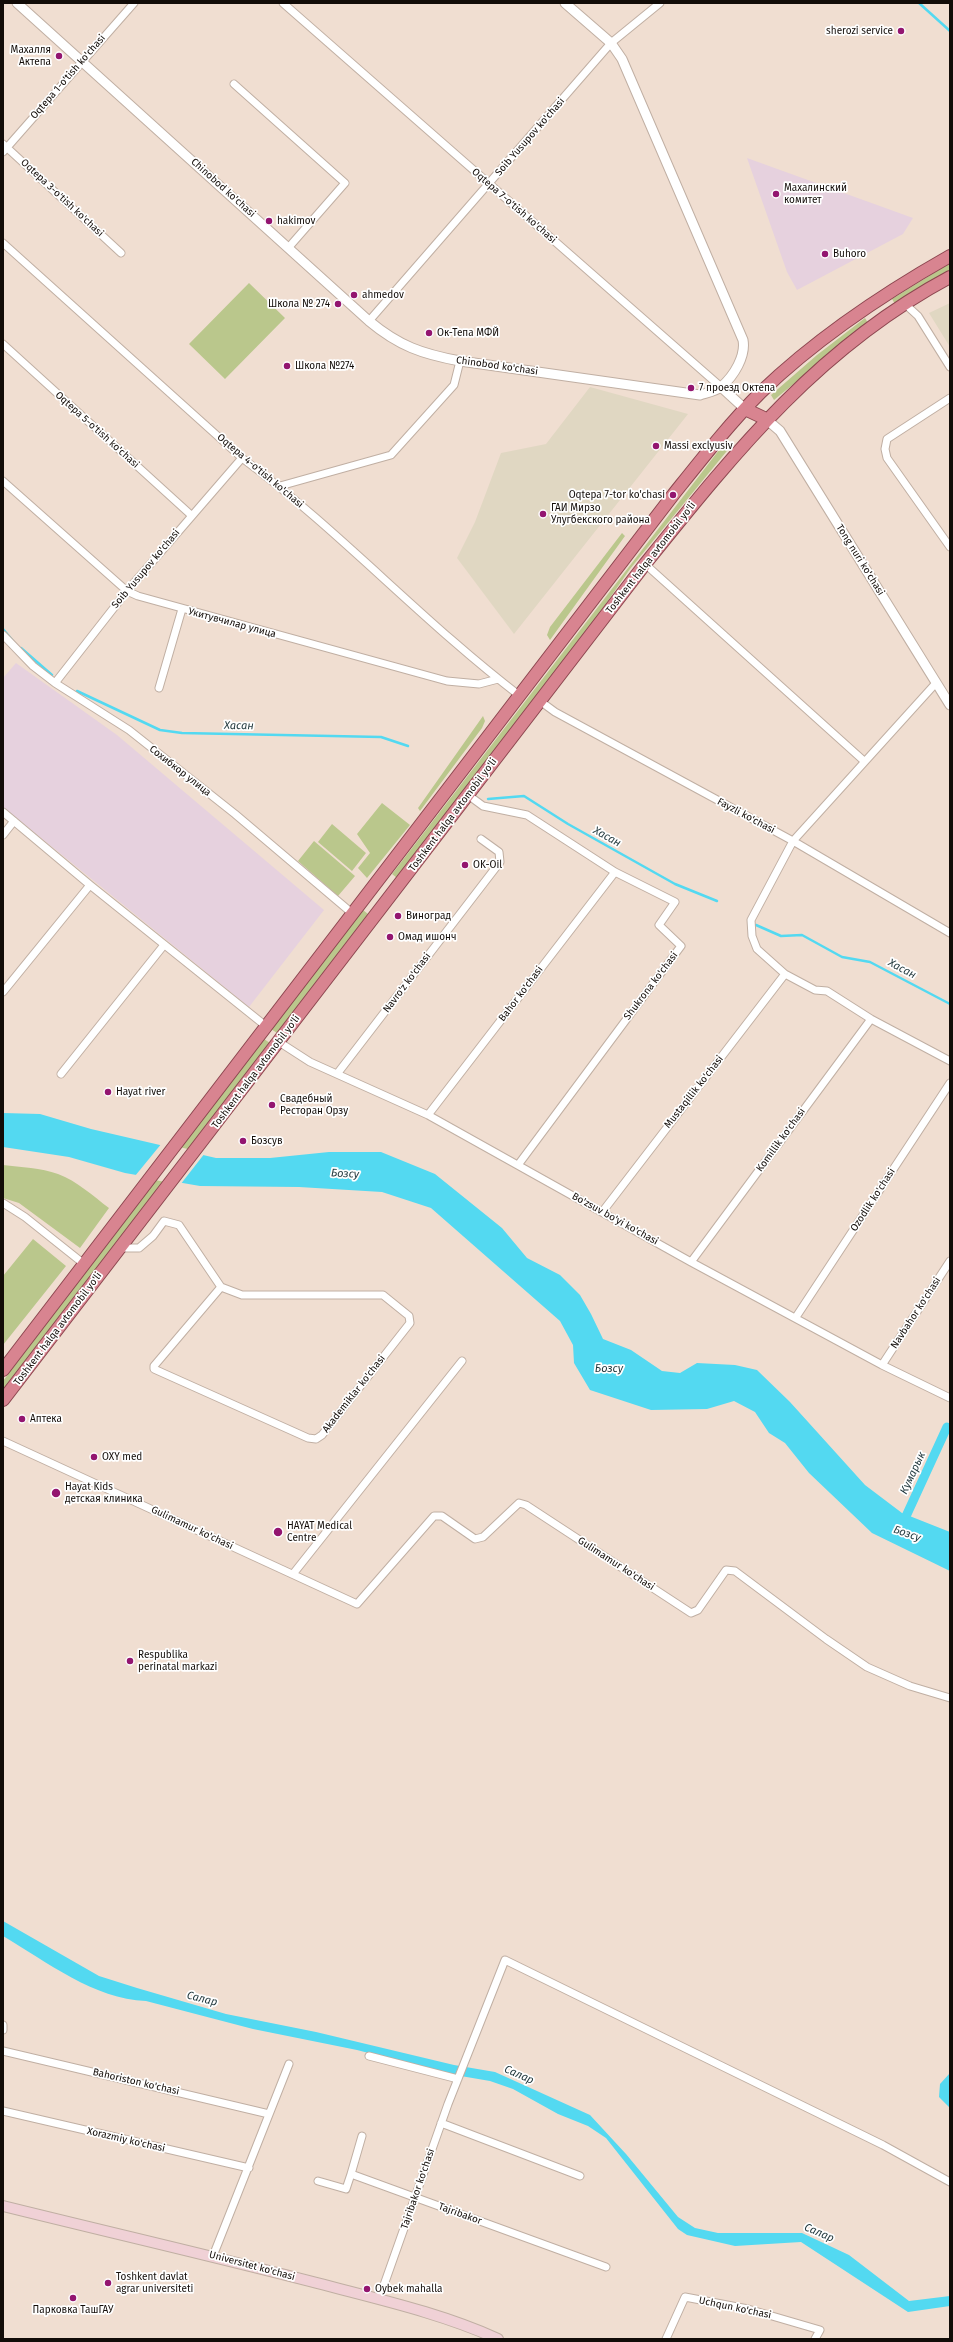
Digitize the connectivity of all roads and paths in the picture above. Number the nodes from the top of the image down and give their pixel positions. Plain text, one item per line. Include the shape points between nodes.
1 (17, 3) edge
2 (134, 3) edge
3 (283, 3) edge
4 (565, 3) edge
5 (660, 3) edge
6 (611, 43) junction
7 (81, 61) junction
8 (234, 84) dead end
9 (4, 148) edge
10 (489, 185) junction
11 (3, 243) edge
12 (289, 247) junction
13 (121, 253) dead end
14 (950, 256) edge
15 (950, 277) edge
16 (905, 304) junction
17 (370, 320) junction
18 (3, 344) edge
19 (460, 361) junction
20 (950, 367) edge
21 (721, 387) junction
22 (950, 398) edge
23 (745, 409) junction
24 (766, 419) junction
25 (242, 458) junction
26 (3, 481) edge
27 (280, 486) junction
28 (191, 515) junction
29 (950, 547) edge
30 (645, 564) junction
31 (126, 592) junction
32 (182, 609) junction
33 (3, 635) edge
34 (498, 679) junction
35 (55, 683) junction
36 (936, 683) junction
37 (159, 688) dead end
38 (520, 696) junction
39 (540, 701) junction
40 (950, 705) edge
41 (864, 762) junction
42 (468, 795) junction
43 (3, 812) edge
44 (14, 821) junction
45 (3, 835) edge
46 (481, 839) dead end
47 (793, 841) junction
48 (615, 872) junction
49 (90, 885) junction
50 (372, 890) junction
51 (386, 902) junction
52 (353, 914) junction
53 (950, 933) edge
54 (164, 945) junction
55 (785, 974) junction
56 (3, 992) edge
57 (871, 1019) junction
58 (267, 1028) junction
59 (279, 1042) junction
60 (950, 1061) edge
61 (61, 1074) dead end
62 (337, 1074) junction
63 (950, 1083) edge
64 (428, 1115) junction
65 (518, 1165) junction
66 (3, 1203) edge
67 (603, 1211) junction
68 (120, 1248) junction
69 (950, 1261) edge
70 (691, 1262) junction
71 (84, 1264) junction
72 (221, 1287) junction
73 (796, 1317) junction
74 (462, 1361) dead end
75 (882, 1365) junction
76 (3, 1370) edge
77 (950, 1398) edge
78 (3, 1400) edge
79 (3, 1441) edge
80 (293, 1574) junction
81 (950, 1698) edge
82 (3, 2025) edge
83 (3, 2030) edge
84 (3, 2051) edge
85 (369, 2056) dead end
86 (289, 2064) dead end
87 (458, 2079) junction
88 (3, 2111) edge
89 (269, 2114) junction
90 (442, 2123) junction
91 (362, 2136) dead end
92 (249, 2168) junction
93 (350, 2174) junction
94 (580, 2176) dead end
95 (318, 2181) dead end
96 (950, 2182) edge
97 (415, 2198) junction
98 (3, 2206) edge
99 (213, 2256) junction
100 (606, 2267) dead end
101 (379, 2299) junction
102 (498, 2339) edge
103 (666, 2339) edge
104 (815, 2339) edge

1 - 7 street, Chinobod ko'chasi
2 - 7 street, Oqtepa 1-o'tish ko'chasi
3 - 10 street, Oqtepa 7-o'tish ko'chasi
4 - 6 street
5 - 6 street, Soib Yusupov ko'chasi
6 - 10 street, Soib Yusupov ko'chasi
6 - 21 street via 622,59 743,340 742,357
7 - 9 street, Oqtepa 1-o'tish ko'chasi
7 - 12 street, Chinobod ko'chasi
8 - 12 street via 345,183
9 - 13 street, Oqtepa 3-o'tish ko'chasi
10 - 17 street, Soib Yusupov ko'chasi
10 - 21 street, Oqtepa 7-o'tish ko'chasi
11 - 25 street, Oqtepa 4-o'tish ko'chasi
12 - 17 street, Chinobod ko'chasi
14 - 23 highway, Toshkent halqa avtomobil yo'li via 876,301 823,340 775,379
15 - 16 highway, Toshkent halqa avtomobil yo'li
16 - 20 street via 918,316
16 - 24 highway, Toshkent halqa avtomobil yo'li via 823,365
17 - 19 street, Chinobod ko'chasi via 390,337 411,349
18 - 28 street, Oqtepa 5-o'tish ko'chasi
19 - 21 street, Chinobod ko'chasi via 700,395
19 - 27 street via 454,385 391,455
21 - 23 street, Oqtepa 7-o'tish ko'chasi
22 - 29 street via 887,439 885,449 887,458
23 - 24 highway
23 - 38 highway, Toshkent halqa avtomobil yo'li via 673,495
24 - 30 highway, Toshkent halqa avtomobil yo'li
24 - 36 street, Tong nuri ko'chasi via 780,431
25 - 27 street, Oqtepa 4-o'tish ko'chasi
25 - 28 street, Soib Yusupov ko'chasi
26 - 31 street, Укитувчилар улица
27 - 34 street, Oqtepa 4-o'tish ko'chasi
28 - 31 street, Soib Yusupov ko'chasi
30 - 39 highway, Toshkent halqa avtomobil yo'li
30 - 41 street
31 - 32 street, Укитувчилар улица
31 - 35 street, Soib Yusupov ko'chasi
32 - 34 street, Укитувчилар улица via 448,681 479,684
32 - 37 street
33 - 35 street, Сохибкор улица via 33,666
34 - 38 street, Oqtepa 4-o'tish ko'chasi
35 - 52 street, Сохибкор улица via 129,730 235,814
36 - 40 street, Tong nuri ko'chasi
36 - 41 street
38 - 50 highway, Toshkent halqa avtomobil yo'li
39 - 42 highway, Toshkent halqa avtomobil yo'li
39 - 47 street, Fayzli ko'chasi via 555,712
41 - 47 street
42 - 48 street, Shukrona ko'chasi via 484,806 527,815
42 - 51 highway, Toshkent halqa avtomobil yo'li
43 - 44 street
44 - 45 street
44 - 49 street
46 - 62 street, Navro'z ko'chasi via 499,852 500,862
47 - 53 street, Fayzli ko'chasi
47 - 55 street via 750,920 756,949
48 - 64 street, Bahor ko'chasi
48 - 65 street, Shukrona ko'chasi via 675,902 659,925 681,946
49 - 54 street
49 - 56 street
50 - 51 highway
50 - 52 highway, Toshkent halqa avtomobil yo'li
51 - 59 highway, Toshkent halqa avtomobil yo'li
52 - 58 highway, Toshkent halqa avtomobil yo'li
54 - 58 street
54 - 61 street
55 - 57 street via 815,990 827,991
55 - 67 street, Mustaqillik ko'chasi
57 - 60 street
57 - 70 street, Komillik ko'chasi
58 - 71 highway, Toshkent halqa avtomobil yo'li
59 - 62 street, Bo'zsuv bo'yi ko'chasi via 310,1062
59 - 68 highway, Toshkent halqa avtomobil yo'li
62 - 64 street, Bo'zsuv bo'yi ko'chasi
63 - 73 street, Ozodlik ko'chasi
64 - 65 street, Bo'zsuv bo'yi ko'chasi
65 - 67 street, Bo'zsuv bo'yi ko'chasi
66 - 71 street via 26,1217
67 - 70 street, Bo'zsuv bo'yi ko'chasi
68 - 72 street via 139,1248 153,1236 164,1221 179,1226
68 - 78 highway, Toshkent halqa avtomobil yo'li
69 - 75 street, Navbahor ko'chasi
70 - 73 street, Bo'zsuv bo'yi ko'chasi
71 - 76 highway, Toshkent halqa avtomobil yo'li
72 - 72 street, Akademiklar ko'chasi via 242,1295 383,1295 410,1316 410,1323 322,1435 316,1439 308,1438 154,1369
73 - 75 street, Bo'zsuv bo'yi ko'chasi
74 - 80 street
75 - 77 street, Bo'zsuv bo'yi ko'chasi
79 - 80 street, Gulimamur ko'chasi
80 - 81 street, Gulimamur ko'chasi via 357,1604 434,1516 442,1516 475,1539 483,1537 519,1503 526,1505 691,1613 698,1610 726,1570 735,1571 867,1667 910,1686
82 - 83 street
84 - 89 street, Bahoriston ko'chasi
85 - 87 street
86 - 89 street
87 - 90 street, Tajribakor ko'chasi
87 - 96 street, Tajribakor ko'chasi via 505,1960 883,2144
88 - 92 street, Xorazmiy ko'chasi
89 - 92 street
90 - 94 street
90 - 97 street, Tajribakor ko'chasi
91 - 93 street
92 - 99 street
93 - 95 street via 346,2189
93 - 97 street, Tajribakor
97 - 100 street, Tajribakor
97 - 101 street, Tajribakor ko'chasi
98 - 99 main road, Universitet ko'chasi
99 - 101 main road, Universitet ko'chasi
101 - 102 main road, Universitet ko'chasi via 454,2322
103 - 104 street, Uchqun ko'chasi via 685,2297 748,2309 820,2330

